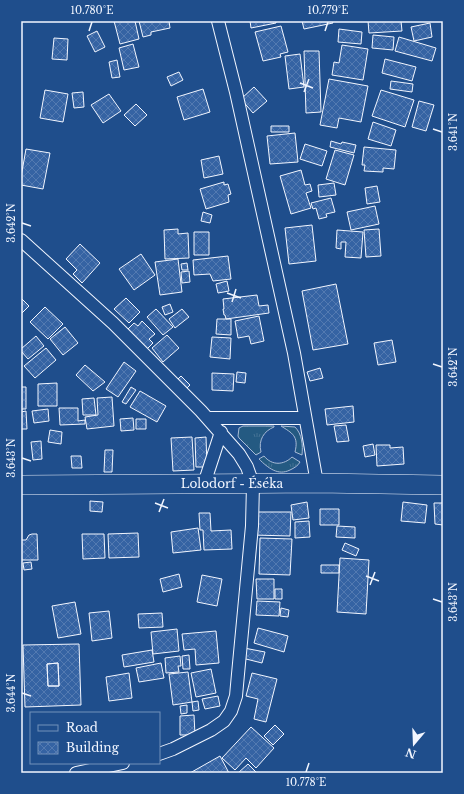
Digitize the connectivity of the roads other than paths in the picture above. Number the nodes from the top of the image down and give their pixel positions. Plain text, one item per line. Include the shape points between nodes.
1 (218, 21) edge
2 (21, 240) edge
3 (208, 418) junction
4 (305, 418) junction
5 (221, 432) junction
6 (317, 483) junction
7 (204, 484) junction
8 (252, 484) junction
9 (21, 485) edge
10 (443, 485) edge
11 (160, 754) edge
12 (118, 764) edge
13 (76, 773) edge

1 - 4 street via 294,353
2 - 3 street via 113,323
3 - 4 street
3 - 5 street
4 - 6 street
5 - 7 street
5 - 8 street via 247,467
6 - 8 main road, Lolodorf - Éséka
6 - 10 main road, Lolodorf - Éséka
7 - 8 main road, Lolodorf - Éséka
7 - 9 main road, Lolodorf - Éséka
8 - 11 street via 252,526 236,696 231,711 224,721 211,730
12 - 13 street

